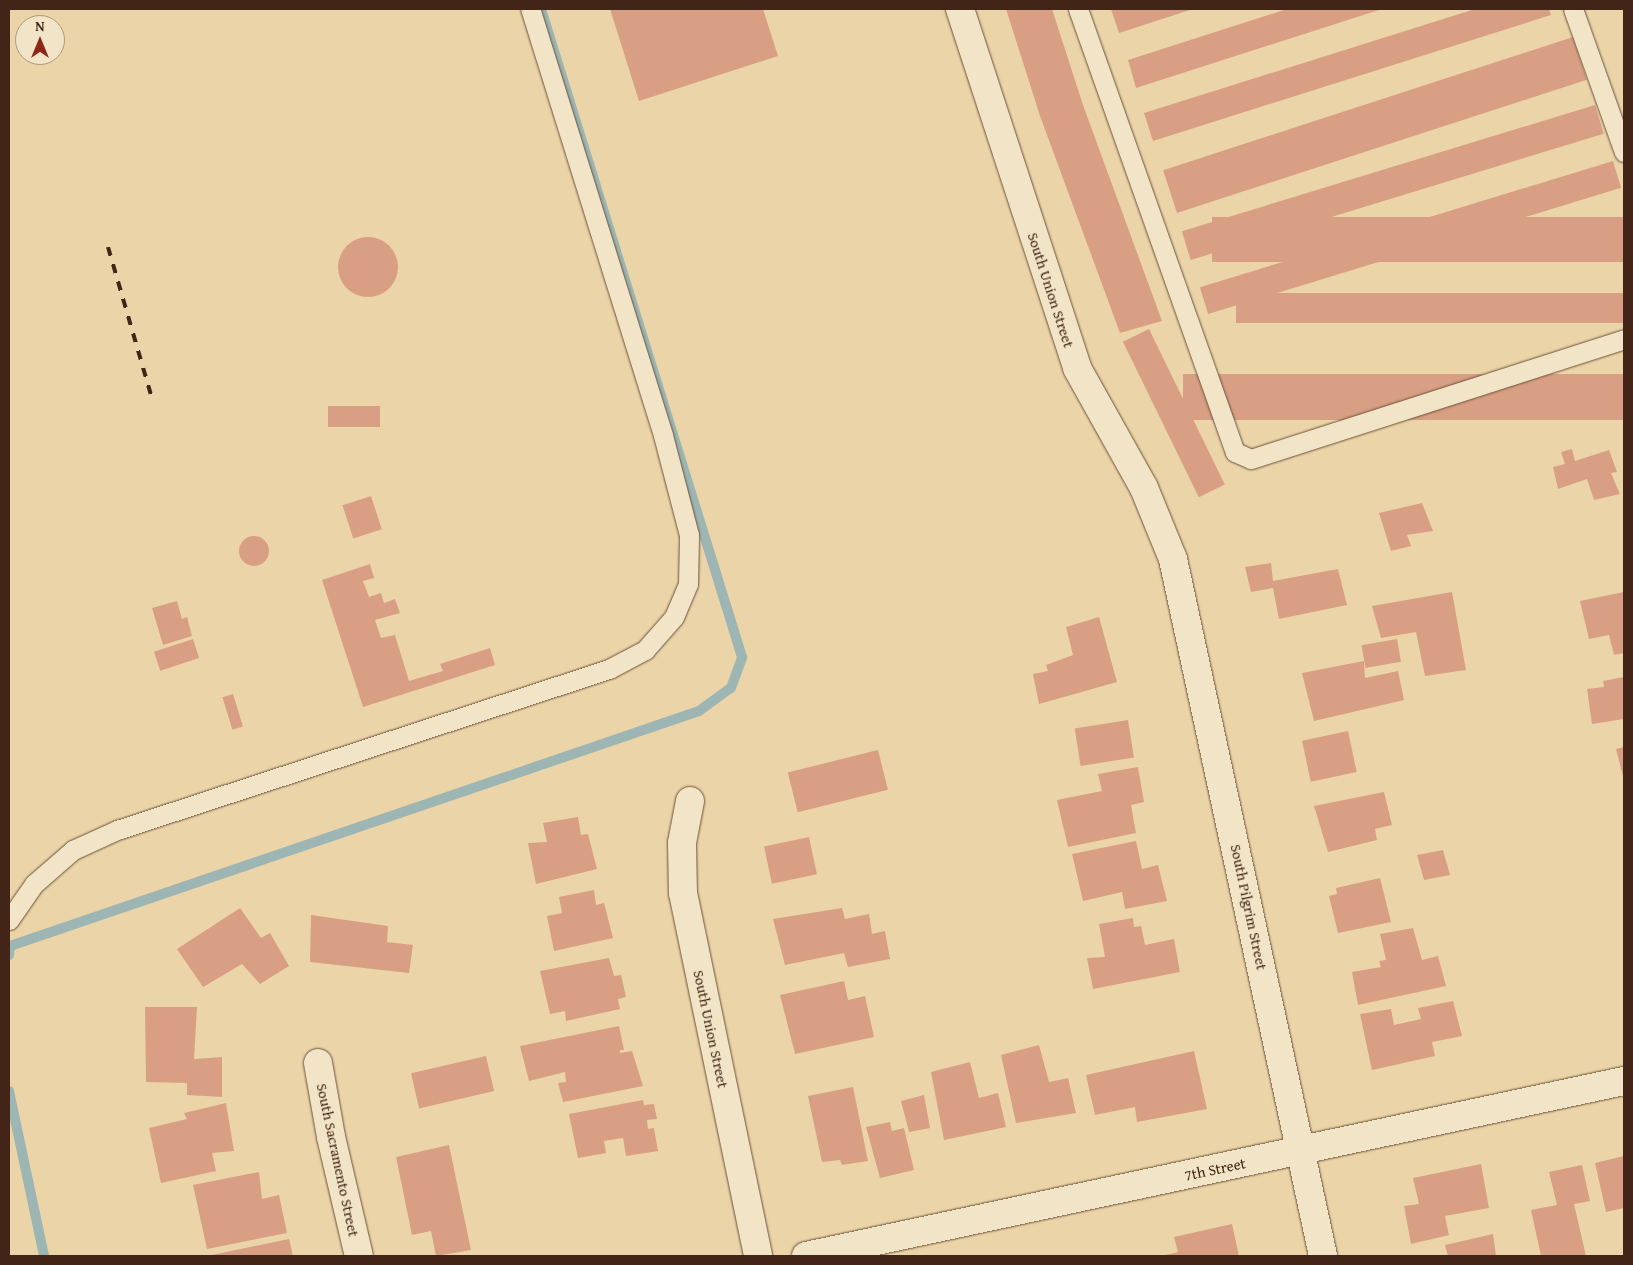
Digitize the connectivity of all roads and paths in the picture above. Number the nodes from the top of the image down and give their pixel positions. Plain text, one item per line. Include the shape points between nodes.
1 (530, 9) edge
2 (960, 9) edge
3 (1078, 9) edge
4 (1573, 9) edge
5 (1624, 152) edge
6 (1624, 338) edge
7 (1173, 559) joint
8 (690, 801) dead end
9 (9, 920) edge
10 (318, 1063) dead end
11 (1624, 1081) edge
12 (1301, 1150) junction
13 (359, 1256) edge
14 (758, 1256) edge
15 (806, 1256) edge
16 (1323, 1256) edge

1 - 9 lane via 660,426 689,535 691,560 688,584 674,617 645,650 609,669 117,830 73,850 34,884
2 - 7 street, South Union Street via 1077,368 1144,488
3 - 6 lane via 1234,452 1251,459
4 - 5 lane
7 - 12 street, South Pilgrim Street
8 - 14 street, South Union Street via 682,843 683,894
10 - 13 street, South Sacramento Street via 331,1137
11 - 12 street, 7th Street
12 - 15 street, 7th Street
12 - 16 street, South Pilgrim Street

